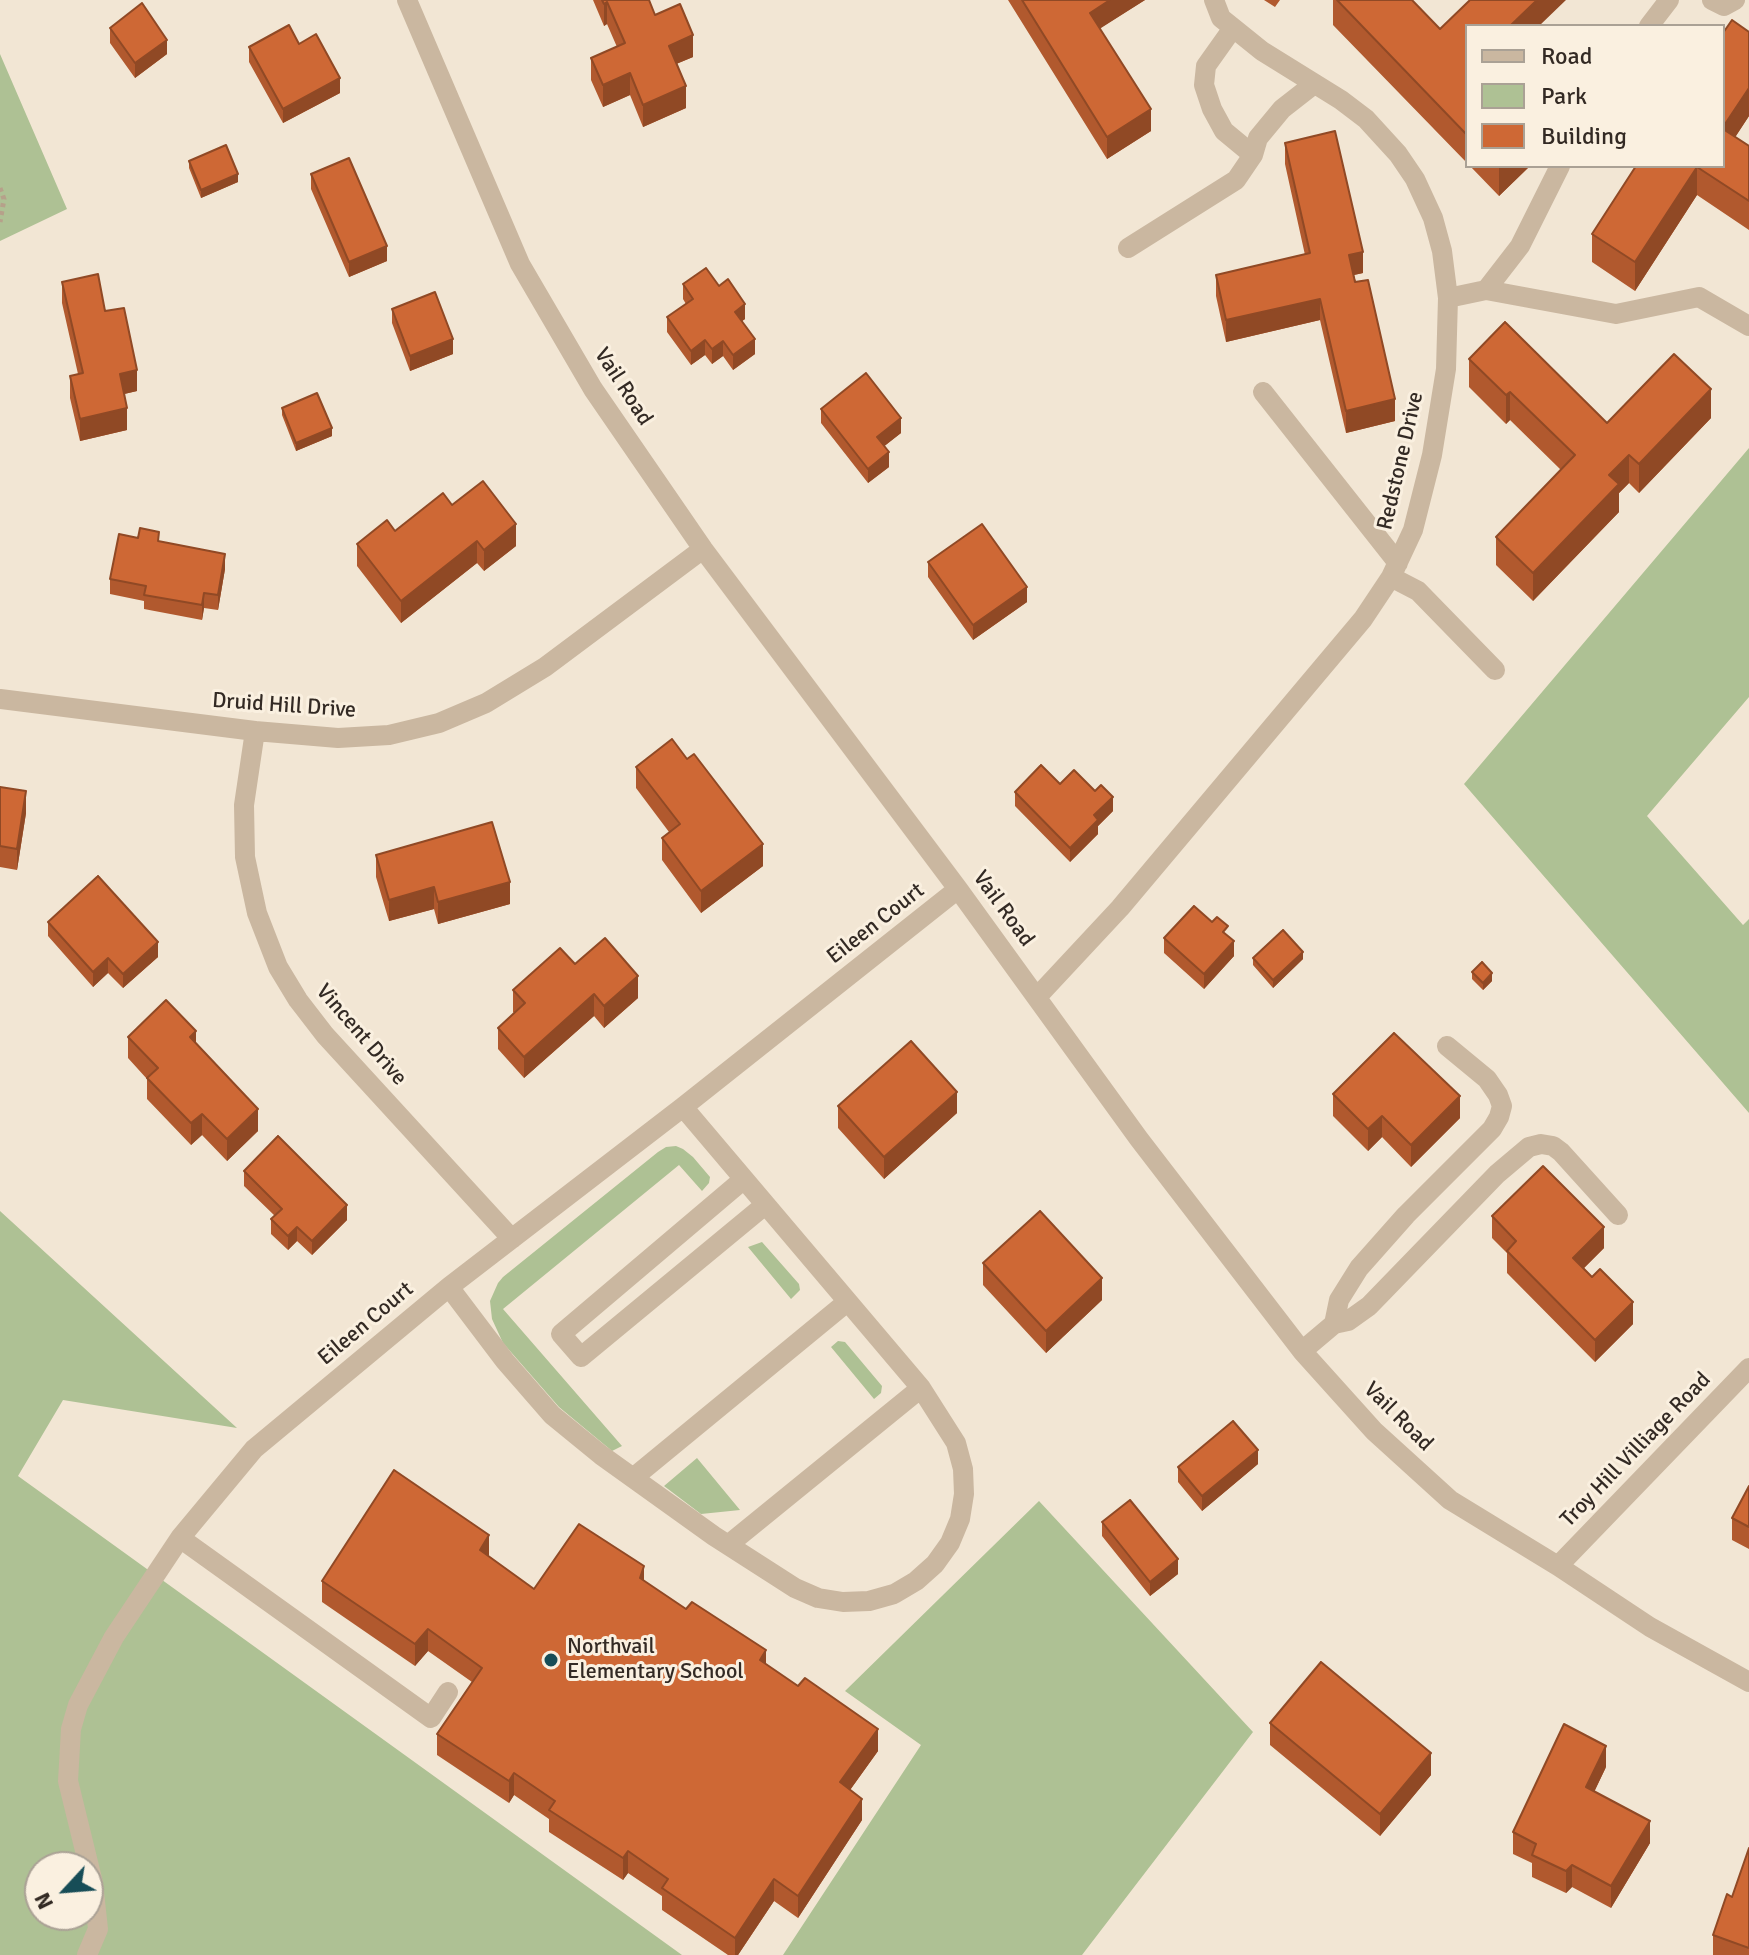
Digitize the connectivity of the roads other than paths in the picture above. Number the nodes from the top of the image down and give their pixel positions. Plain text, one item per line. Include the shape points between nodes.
1 (407, 0) edge
2 (1214, 0) edge
3 (1669, 0) edge
4 (1712, 0) edge
5 (1735, 0) edge
6 (1651, 24) edge
7 (1233, 28) junction
8 (1314, 84) junction
9 (1253, 155) junction
10 (1559, 168) edge
11 (1128, 248) dead end
12 (1486, 290) junction
13 (1448, 298) junction
14 (1749, 326) edge
15 (1263, 392) dead end
16 (703, 549) junction
17 (1394, 570) junction
18 (1495, 670) dead end
19 (0, 699) edge
20 (255, 731) junction
21 (958, 889) junction
22 (1037, 997) junction
23 (1447, 1046) dead end
24 (683, 1107) junction
25 (744, 1179) junction
26 (765, 1205) junction
27 (1618, 1215) dead end
28 (512, 1239) junction
29 (449, 1287) junction
30 (847, 1302) junction
31 (1334, 1324) junction
32 (1302, 1351) junction
33 (1745, 1378) edge
34 (921, 1388) junction
35 (633, 1478) junction
36 (180, 1538) junction
37 (728, 1545) junction
38 (1558, 1566) junction
39 (1749, 1682) edge
40 (448, 1692) dead end
41 (87, 1955) edge

1 - 16 street, Vail Road via 520,264 593,389
2 - 7 street, Redstone Drive via 1221,18
3 - 6 street
4 - 5 street via 1724,6
7 - 8 street, Redstone Drive
7 - 9 street via 1206,66 1204,85 1224,131
8 - 9 street via 1282,109 1258,138
8 - 13 street, Redstone Drive via 1366,119 1415,179 1433,218
9 - 11 street via 1236,180
10 - 12 street via 1520,246
12 - 13 street
12 - 14 street via 1616,314 1699,297
13 - 17 street, Redstone Drive via 1446,369 1432,455 1413,530
15 - 17 street
16 - 20 street, Druid Hill Drive via 545,667 451,718 389,735 338,738
16 - 21 street, Vail Road
17 - 18 street
17 - 22 street, Redstone Drive via 1363,619 1120,908
19 - 20 street, Druid Hill Drive
20 - 28 street, Vincent Drive via 244,805 245,857 257,913 278,967 325,1035
21 - 22 street, Vail Road
21 - 24 street, Eileen Court
22 - 32 street, Vail Road
23 - 31 street via 1487,1079 1502,1106 1499,1117 1359,1268 1339,1300
24 - 25 street
24 - 28 street, Eileen Court
25 - 26 street
25 - 26 street via 561,1334 581,1357
26 - 30 street
27 - 31 street via 1561,1152 1541,1144 1529,1147 1369,1306
28 - 29 street, Eileen Court
29 - 35 street via 552,1415
29 - 36 street, Eileen Court via 254,1449
30 - 34 street
30 - 35 street
31 - 32 street
32 - 38 street, Vail Road via 1374,1431 1450,1500
33 - 38 street, Troy Hill Villiage Road
34 - 37 street
34 - 37 street via 956,1443 964,1494 950,1543 916,1581 869,1601 818,1598
35 - 37 street
36 - 40 street via 431,1718
36 - 41 street, Eileen Court via 114,1637 71,1729 68,1781 93,1883 98,1929
38 - 39 street, Vail Road via 1650,1627

